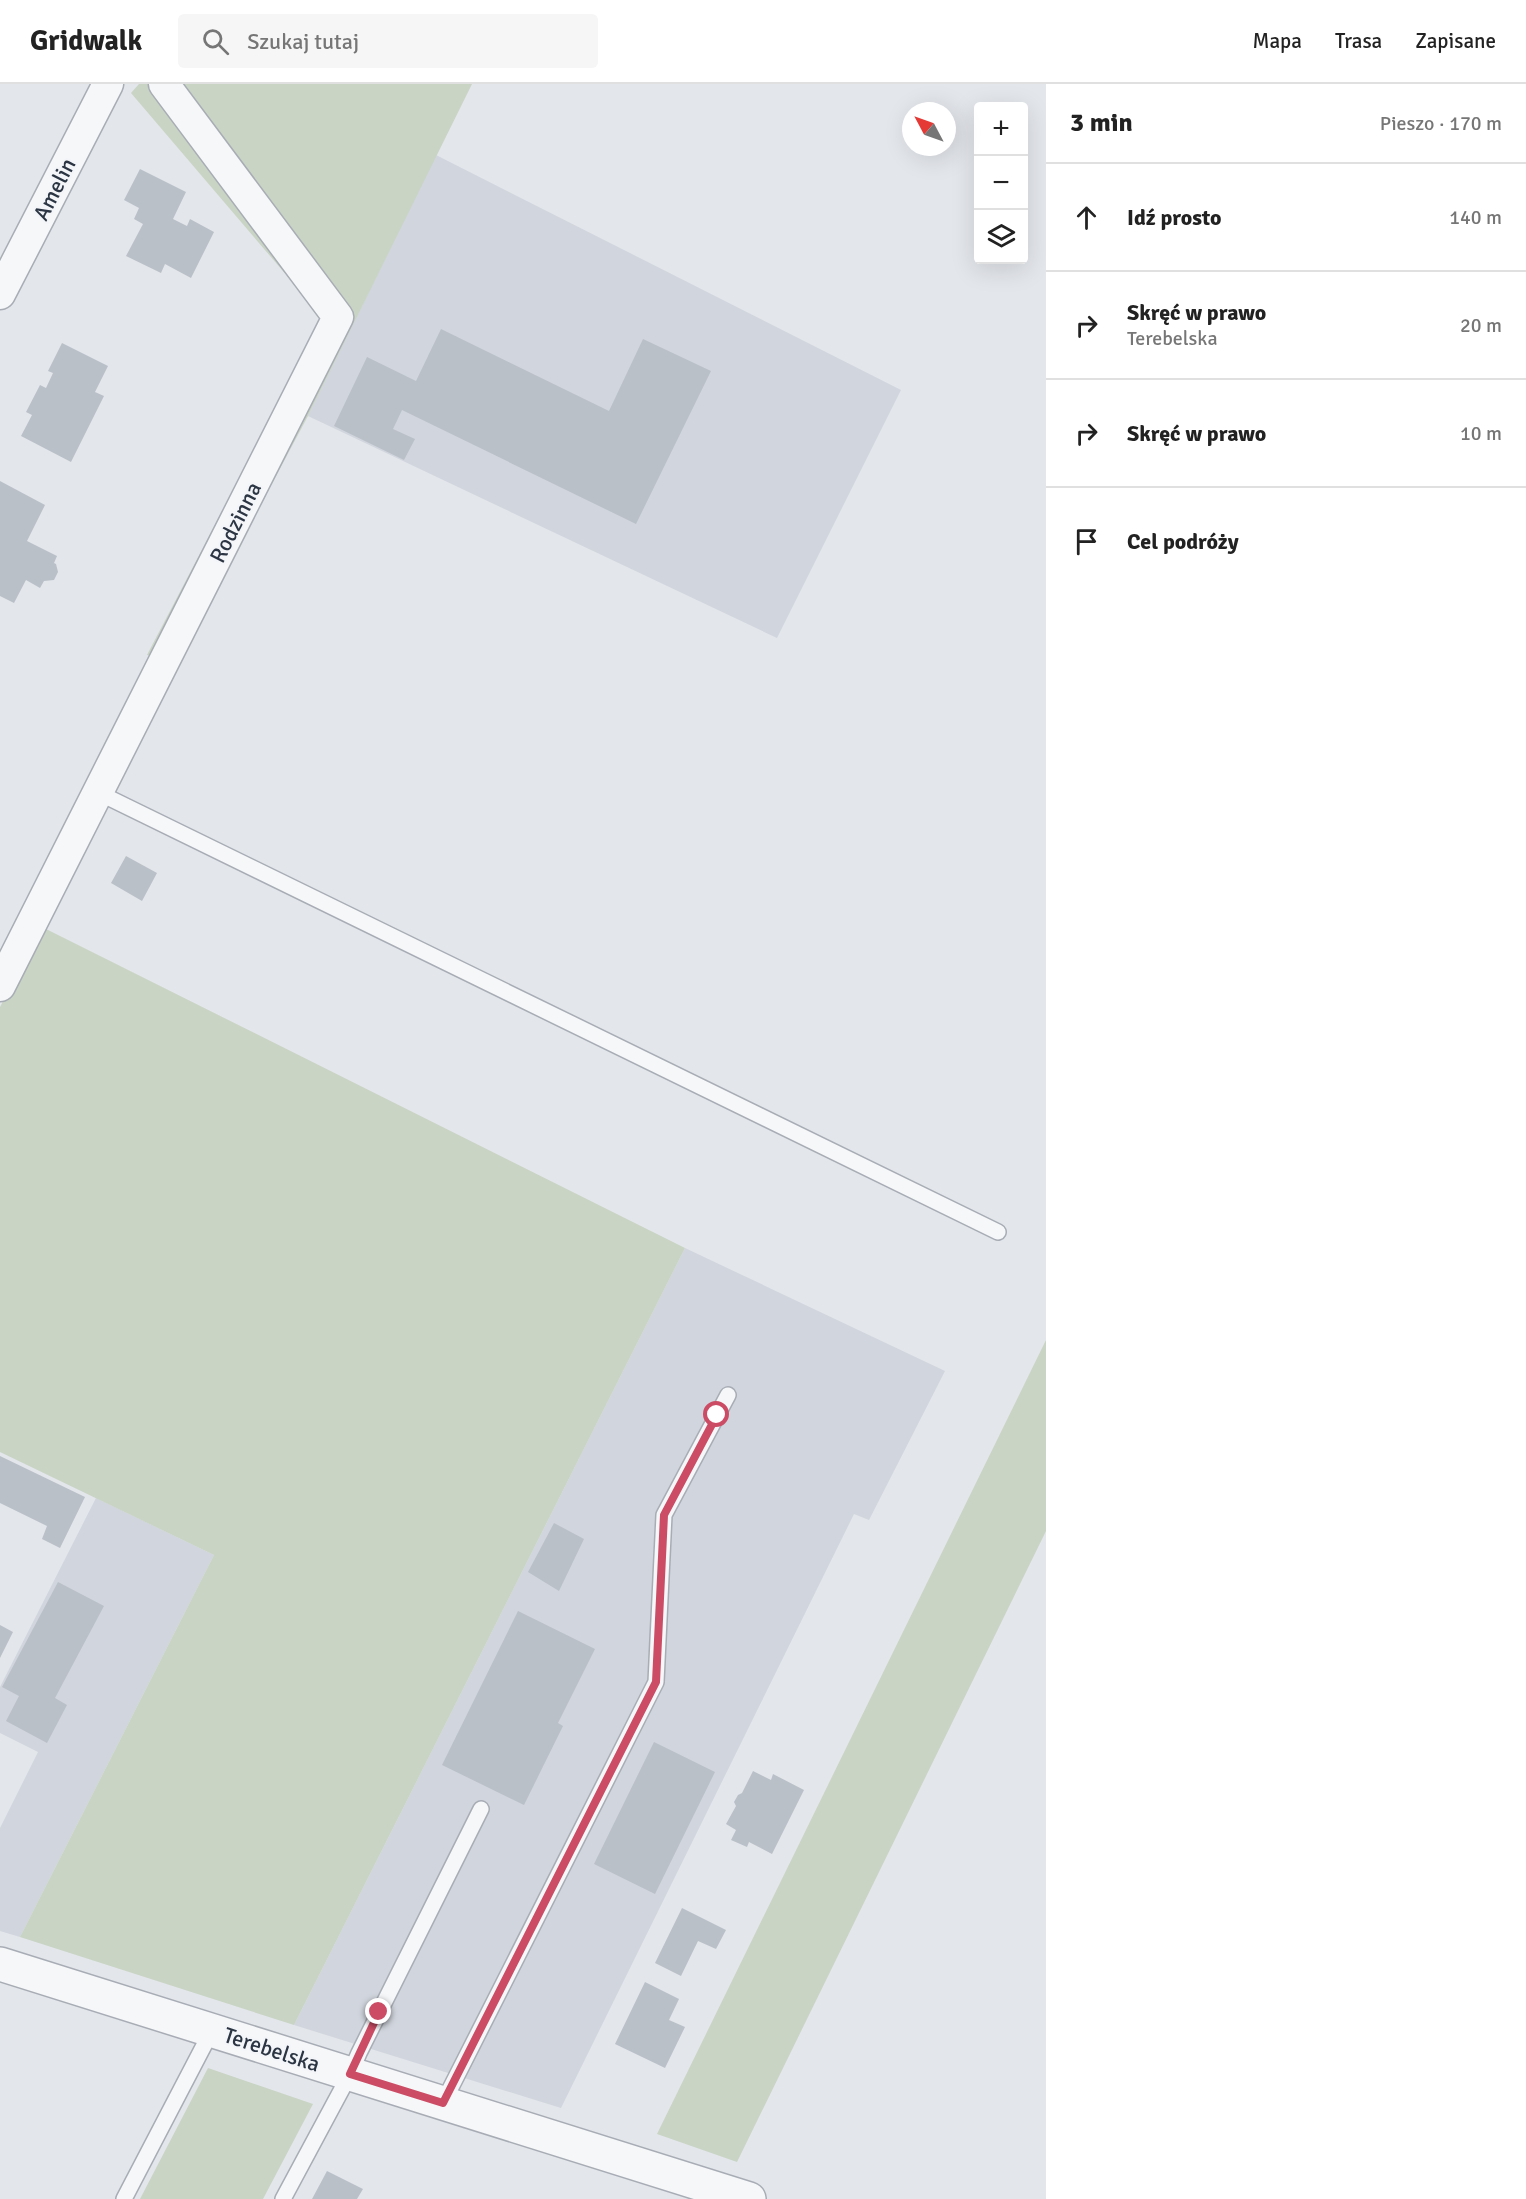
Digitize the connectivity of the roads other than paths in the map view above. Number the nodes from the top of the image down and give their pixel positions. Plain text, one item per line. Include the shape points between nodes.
1 (108, 84) edge
2 (164, 84) edge
3 (0, 294) edge
4 (99, 793) junction
5 (0, 986) edge
6 (998, 1232) dead end
7 (728, 1395) dead end
8 (481, 1809) dead end
9 (0, 1964) edge
10 (212, 2030) junction
11 (350, 2074) junction
12 (443, 2103) junction
13 (124, 2199) edge
14 (283, 2199) edge
15 (749, 2199) edge

1 - 3 street, Amelin
2 - 4 street, Rodzinna via 338,317
4 - 5 street, Rodzinna
4 - 6 lane
7 - 12 lane via 664,1515 656,1682
8 - 11 lane
9 - 10 street, Terebelska
10 - 11 street, Terebelska
10 - 13 lane
11 - 12 street, Terebelska
11 - 14 lane
12 - 15 street, Terebelska

